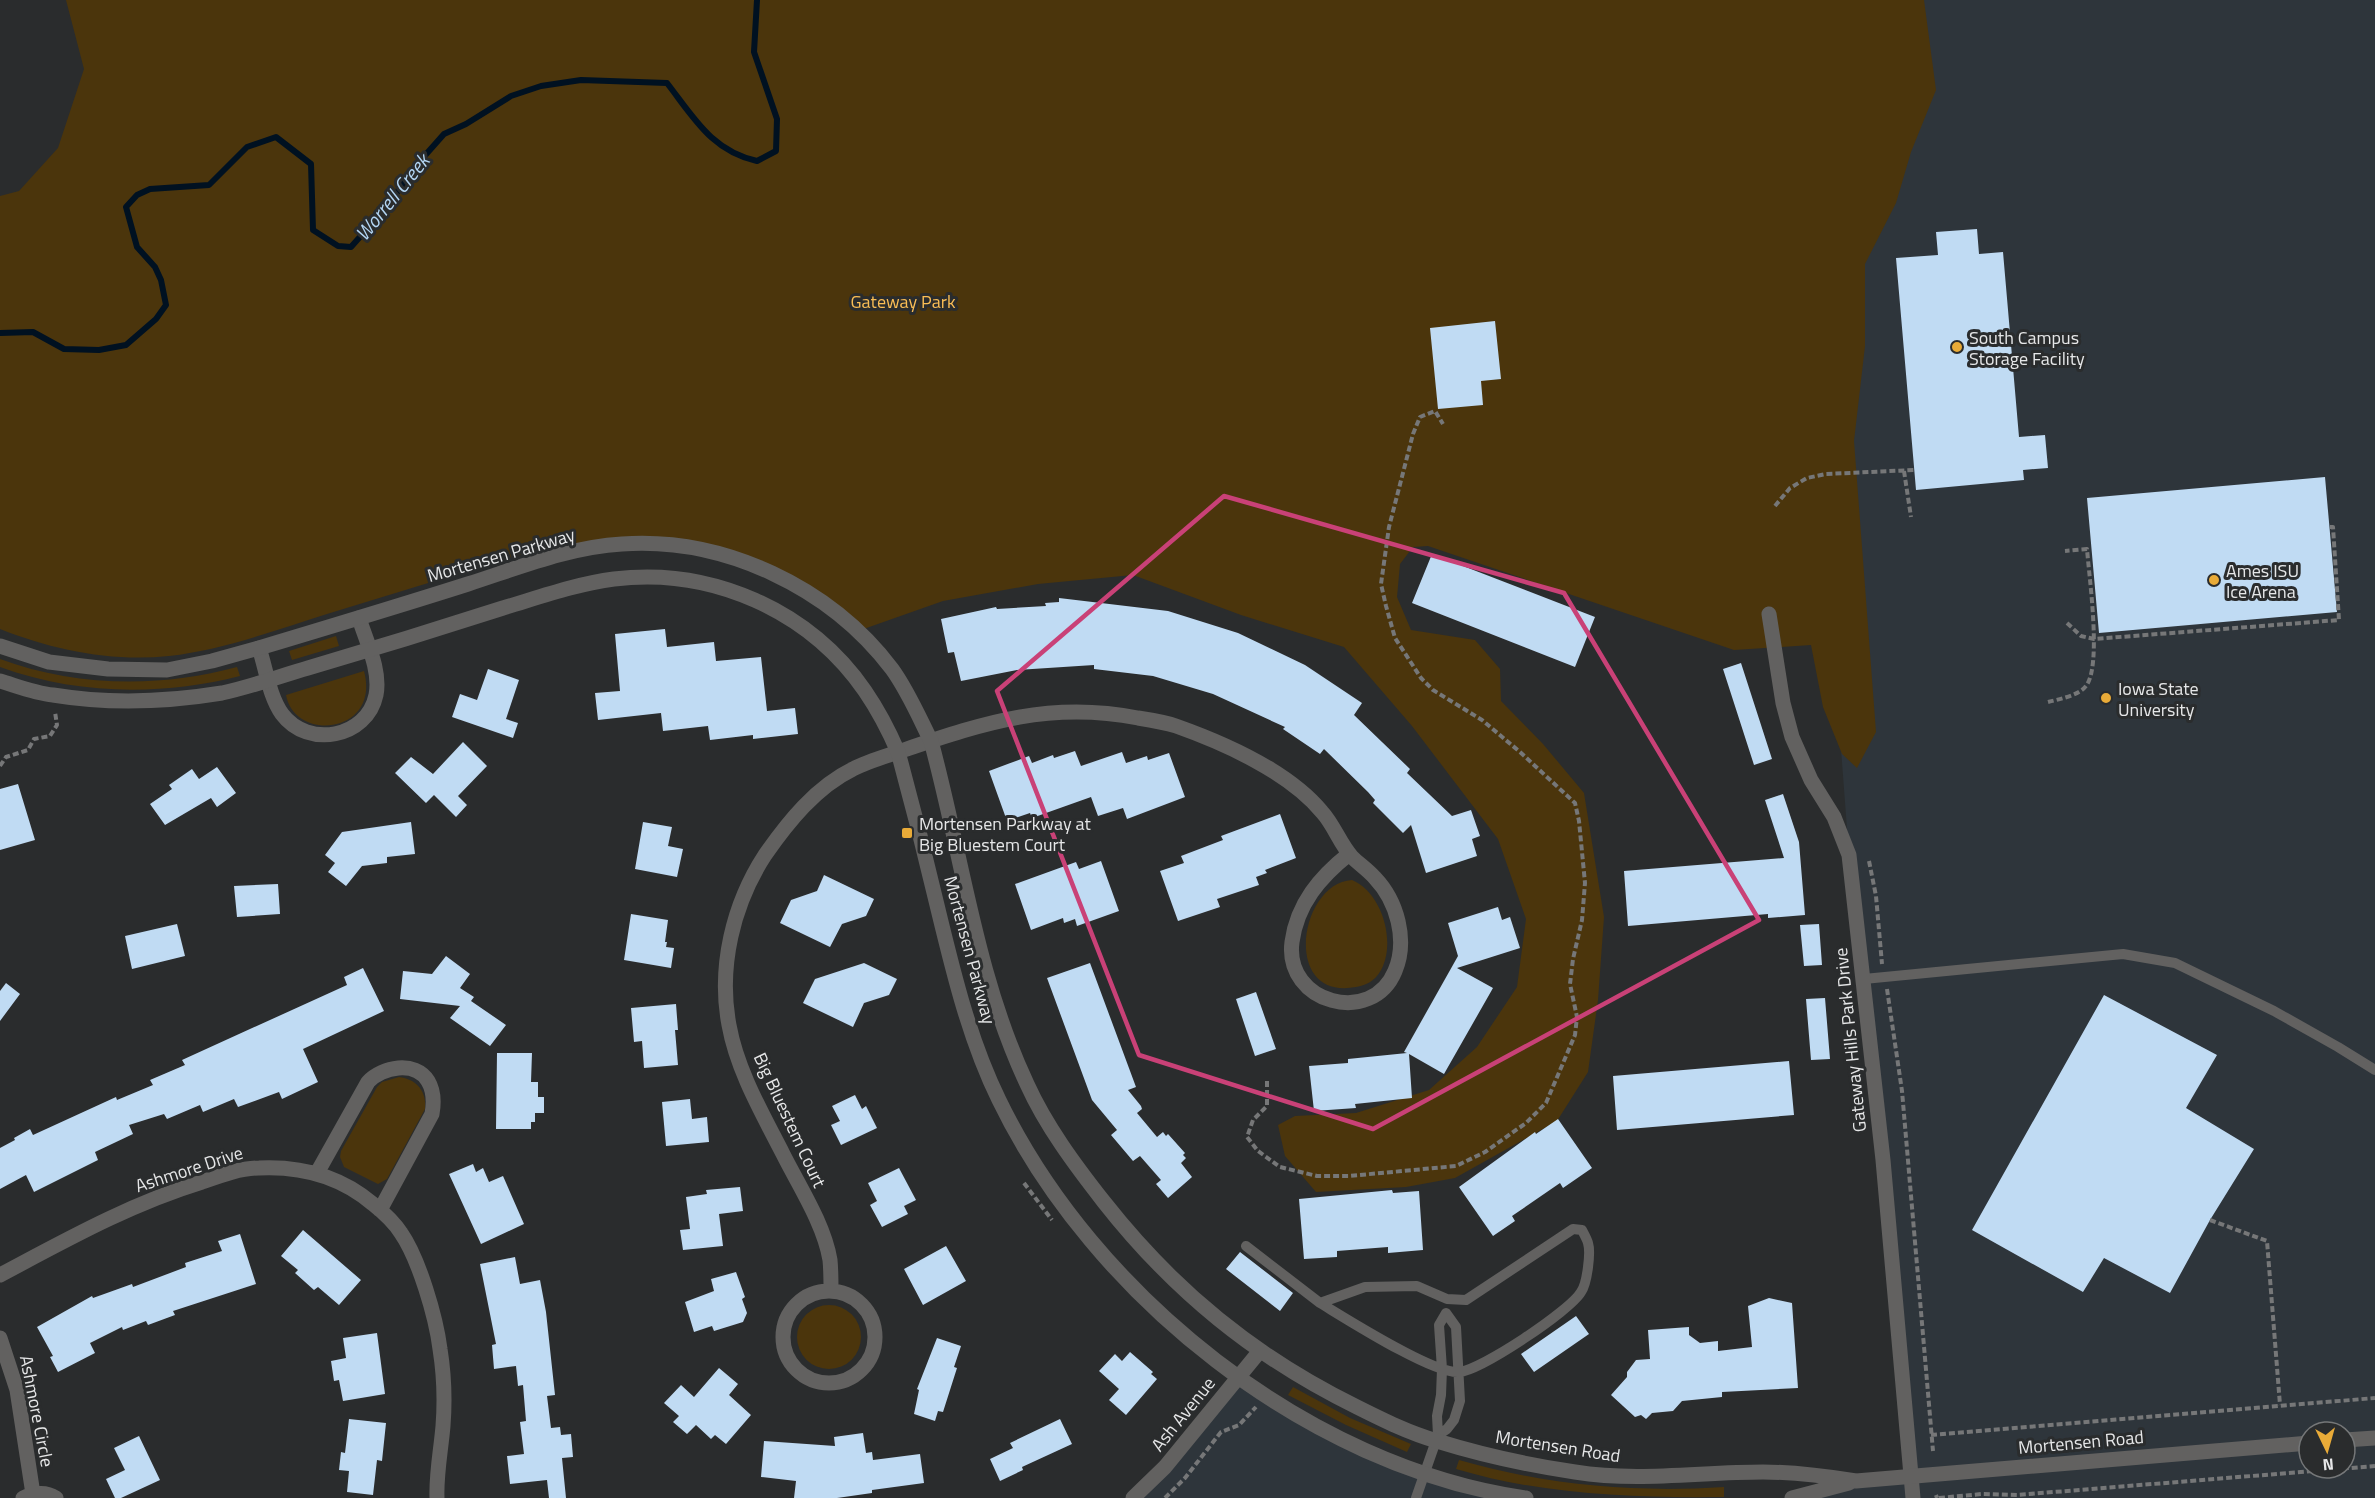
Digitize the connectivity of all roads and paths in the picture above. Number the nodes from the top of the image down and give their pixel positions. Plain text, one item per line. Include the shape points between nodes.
1 (1443, 424) dead end
2 (1914, 470) dead end
3 (1904, 471) junction
4 (1775, 506) dead end
5 (1911, 517) dead end
6 (2330, 527) dead end
7 (2066, 550) dead end
8 (1769, 614) dead end
9 (359, 618) junction
10 (2067, 623) dead end
11 (2094, 639) junction
12 (0, 646) edge
13 (259, 648) junction
14 (369, 650) junction
15 (269, 679) junction
16 (0, 681) edge
17 (2048, 702) dead end
18 (54, 712) dead end
19 (931, 741) junction
20 (898, 752) junction
21 (0, 766) edge
22 (1349, 854) junction
23 (1864, 979) junction
24 (1889, 1003) dead end
25 (2375, 1070) edge
26 (1266, 1082) dead end
27 (317, 1173) junction
28 (380, 1210) junction
29 (2210, 1220) dead end
30 (1246, 1246) dead end
31 (0, 1275) edge
32 (831, 1291) junction
33 (1447, 1299) junction
34 (1320, 1303) junction
35 (1446, 1313) junction
36 (0, 1338) edge
37 (1259, 1352) junction
38 (1442, 1369) junction
39 (1459, 1372) junction
40 (1238, 1378) junction
41 (2375, 1398) edge
42 (2280, 1405) junction
43 (1257, 1406) dead end
44 (1931, 1435) junction
45 (1437, 1438) junction
46 (2375, 1438) edge
47 (2357, 1439) edge
48 (2297, 1444) edge
49 (1933, 1451) dead end
50 (2375, 1466) edge
51 (1425, 1474) junction
52 (1911, 1476) junction
53 (1856, 1480) junction
54 (28, 1496) edge
55 (1937, 1497) edge
56 (56, 1498) edge
57 (437, 1498) edge
58 (1133, 1498) edge
59 (1165, 1498) edge
60 (1416, 1498) edge
61 (1526, 1498) edge
62 (1792, 1498) edge
63 (1913, 1498) edge
64 (1948, 1498) edge

1 - 26 path via 1435,411 1420,417 1413,434 1389,527 1383,595 1395,638 1421,678 1433,690 1482,720 1575,803 1585,883 1570,984 1577,1017 1575,1035 1539,1110 1526,1124 1485,1152 1456,1166 1349,1176 1317,1176 1280,1167 1247,1137 1253,1120 1267,1106
2 - 3 path
3 - 4 path via 1807,478 1790,488
3 - 5 path
6 - 11 path via 2339,620
7 - 11 path via 2089,548
8 - 23 street, Gateway Hills Park Drive via 1792,737 1811,780 1834,817 1849,855
9 - 13 street, Mortensen Parkway
9 - 14 street
9 - 19 street, Mortensen Parkway via 563,553 621,544 671,544 719,553 767,570 804,591 858,631 892,670
10 - 11 path via 2081,636
11 - 17 path via 2090,677 2085,687
12 - 13 street, Mortensen Parkway via 49,662 120,670 167,670
13 - 15 street
14 - 15 street, Mortensen Parkway
14 - 15 street via 377,683 372,708 365,719 341,733 309,734 298,729 281,712
14 - 20 street, Mortensen Parkway via 582,585 661,576 709,584 755,598 818,638 865,690
15 - 16 street, Mortensen Parkway via 224,692 114,701 51,695
18 - 21 path via 57,724 50,736 34,739 28,750 6,757
19 - 20 street, Big Bluestem Court
19 - 22 street, Big Bluestem Court via 982,724 1044,712 1110,712 1168,724 1221,743 1296,788 1321,809
19 - 37 street, Mortensen Parkway via 987,977 1027,1085 1062,1146 1131,1237 1210,1315
20 - 32 street, Big Bluestem Court via 852,769 803,806 778,836 751,877 733,927 725,971 729,1025 742,1067 814,1215 830,1259
20 - 40 street, Mortensen Parkway via 959,990 999,1101 1063,1204 1109,1262 1190,1341
22 - 22 street via 1377,879 1393,901 1400,929 1400,952 1395,973 1382,990 1353,1003 1336,1003 1309,990 1296,972 1291,952 1294,926 1303,904 1331,868
23 - 25 lane via 2123,954 2165,961 2274,1011
23 - 52 street, Gateway Hills Park Drive
24 - 44 path via 1902,1090
27 - 28 street, Ashmore Drive via 361,1194
27 - 28 street via 368,1082 393,1068 417,1071 432,1091 432,1114
27 - 31 street, Ashmore Drive via 256,1168 170,1192 97,1223
28 - 57 street, Ashmore Drive via 401,1233 419,1270 440,1346 444,1383
29 - 42 path via 2267,1241
30 - 34 lane
32 - 32 street via 846,1294 863,1307 874,1326 875,1341 863,1367 846,1380 824,1383 796,1370 782,1342 790,1311 815,1293
33 - 34 lane via 1417,1286 1365,1287
33 - 35 lane
33 - 39 lane via 1466,1300 1572,1229 1582,1230 1588,1244 1582,1292 1570,1305 1498,1355
34 - 38 lane via 1384,1342
35 - 38 lane via 1438,1325
35 - 39 lane via 1456,1327
36 - 54 street, Ashmore Circle via 17,1390
37 - 40 street, Ash Avenue
37 - 45 street, Mortensen Parkway via 1320,1389 1391,1424
38 - 39 lane
38 - 45 lane
39 - 45 lane via 1460,1401 1454,1420
40 - 51 street, Mortensen Parkway via 1374,1454
40 - 58 street, Ash Avenue via 1165,1467
41 - 42 path
42 - 44 path
43 - 59 path via 1239,1425 1221,1432
44 - 49 path
45 - 51 lane
45 - 53 street, Mortensen Road via 1509,1460 1579,1473 1636,1477 1762,1472
46 - 47 street
48 - 52 street, Mortensen Road
50 - 64 path
51 - 60 lane
51 - 61 street
52 - 53 street, Mortensen Road
52 - 63 street, Gateway Hills Park Drive
53 - 62 street, Mortensen Road
54 - 56 street, Ashmore Circle via 43,1493
55 - 64 path

